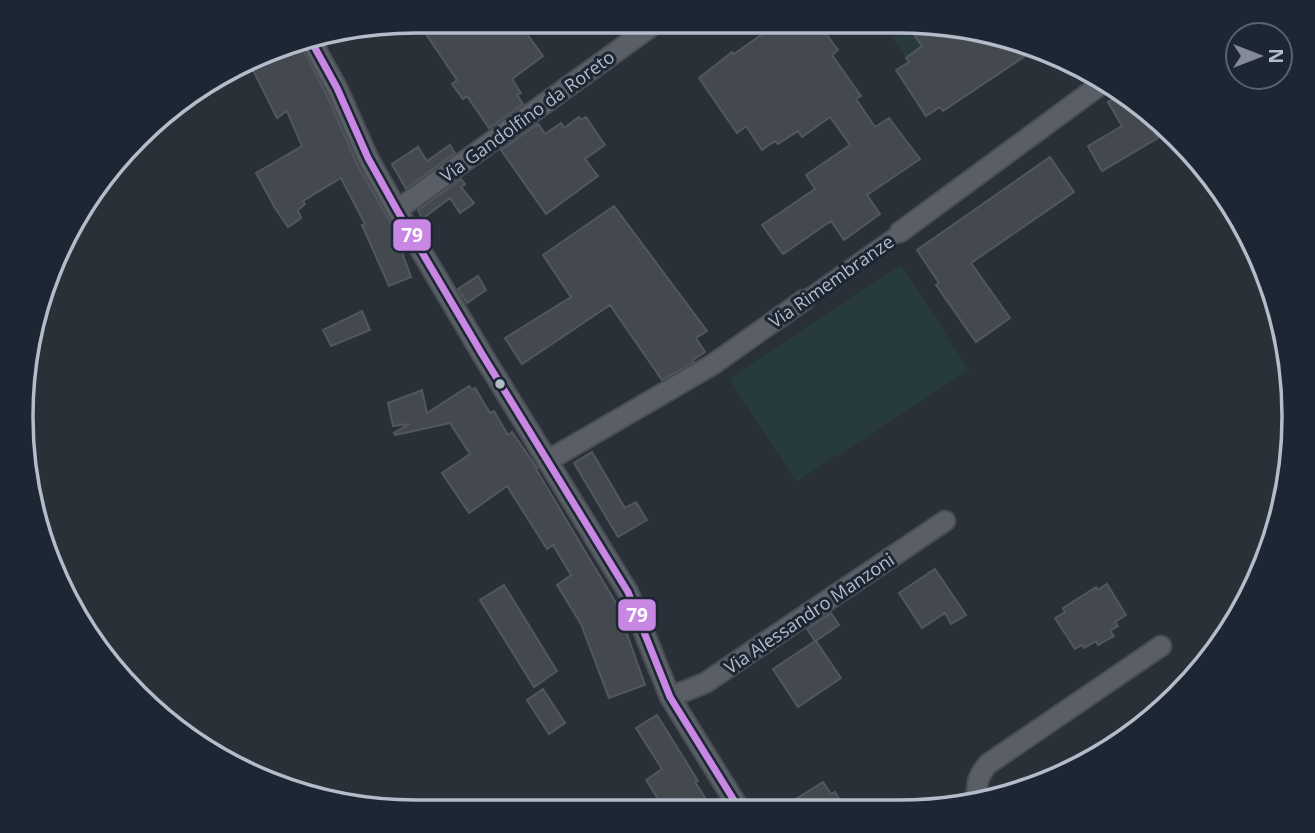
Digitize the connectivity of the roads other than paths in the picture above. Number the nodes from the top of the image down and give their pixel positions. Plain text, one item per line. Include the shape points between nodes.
1 (642, 33) edge
2 (314, 47) edge
3 (1095, 88) edge
4 (397, 210) junction
5 (900, 232) joint
6 (804, 300) joint
7 (547, 461) junction
8 (945, 521) dead end
9 (1161, 646) dead end
10 (670, 697) junction
11 (976, 791) edge
12 (734, 800) edge

1 - 4 street, Via Gandolfino da Roreto
2 - 4 street
3 - 5 street, Via Rimembranze
4 - 7 street
5 - 6 street, Via Rimembranze
6 - 7 street, Via Rimembranze via 712,365
7 - 10 street via 628,592
8 - 10 street, Via Alessandro Manzoni via 705,683
9 - 11 street via 988,764 979,775
10 - 12 street

